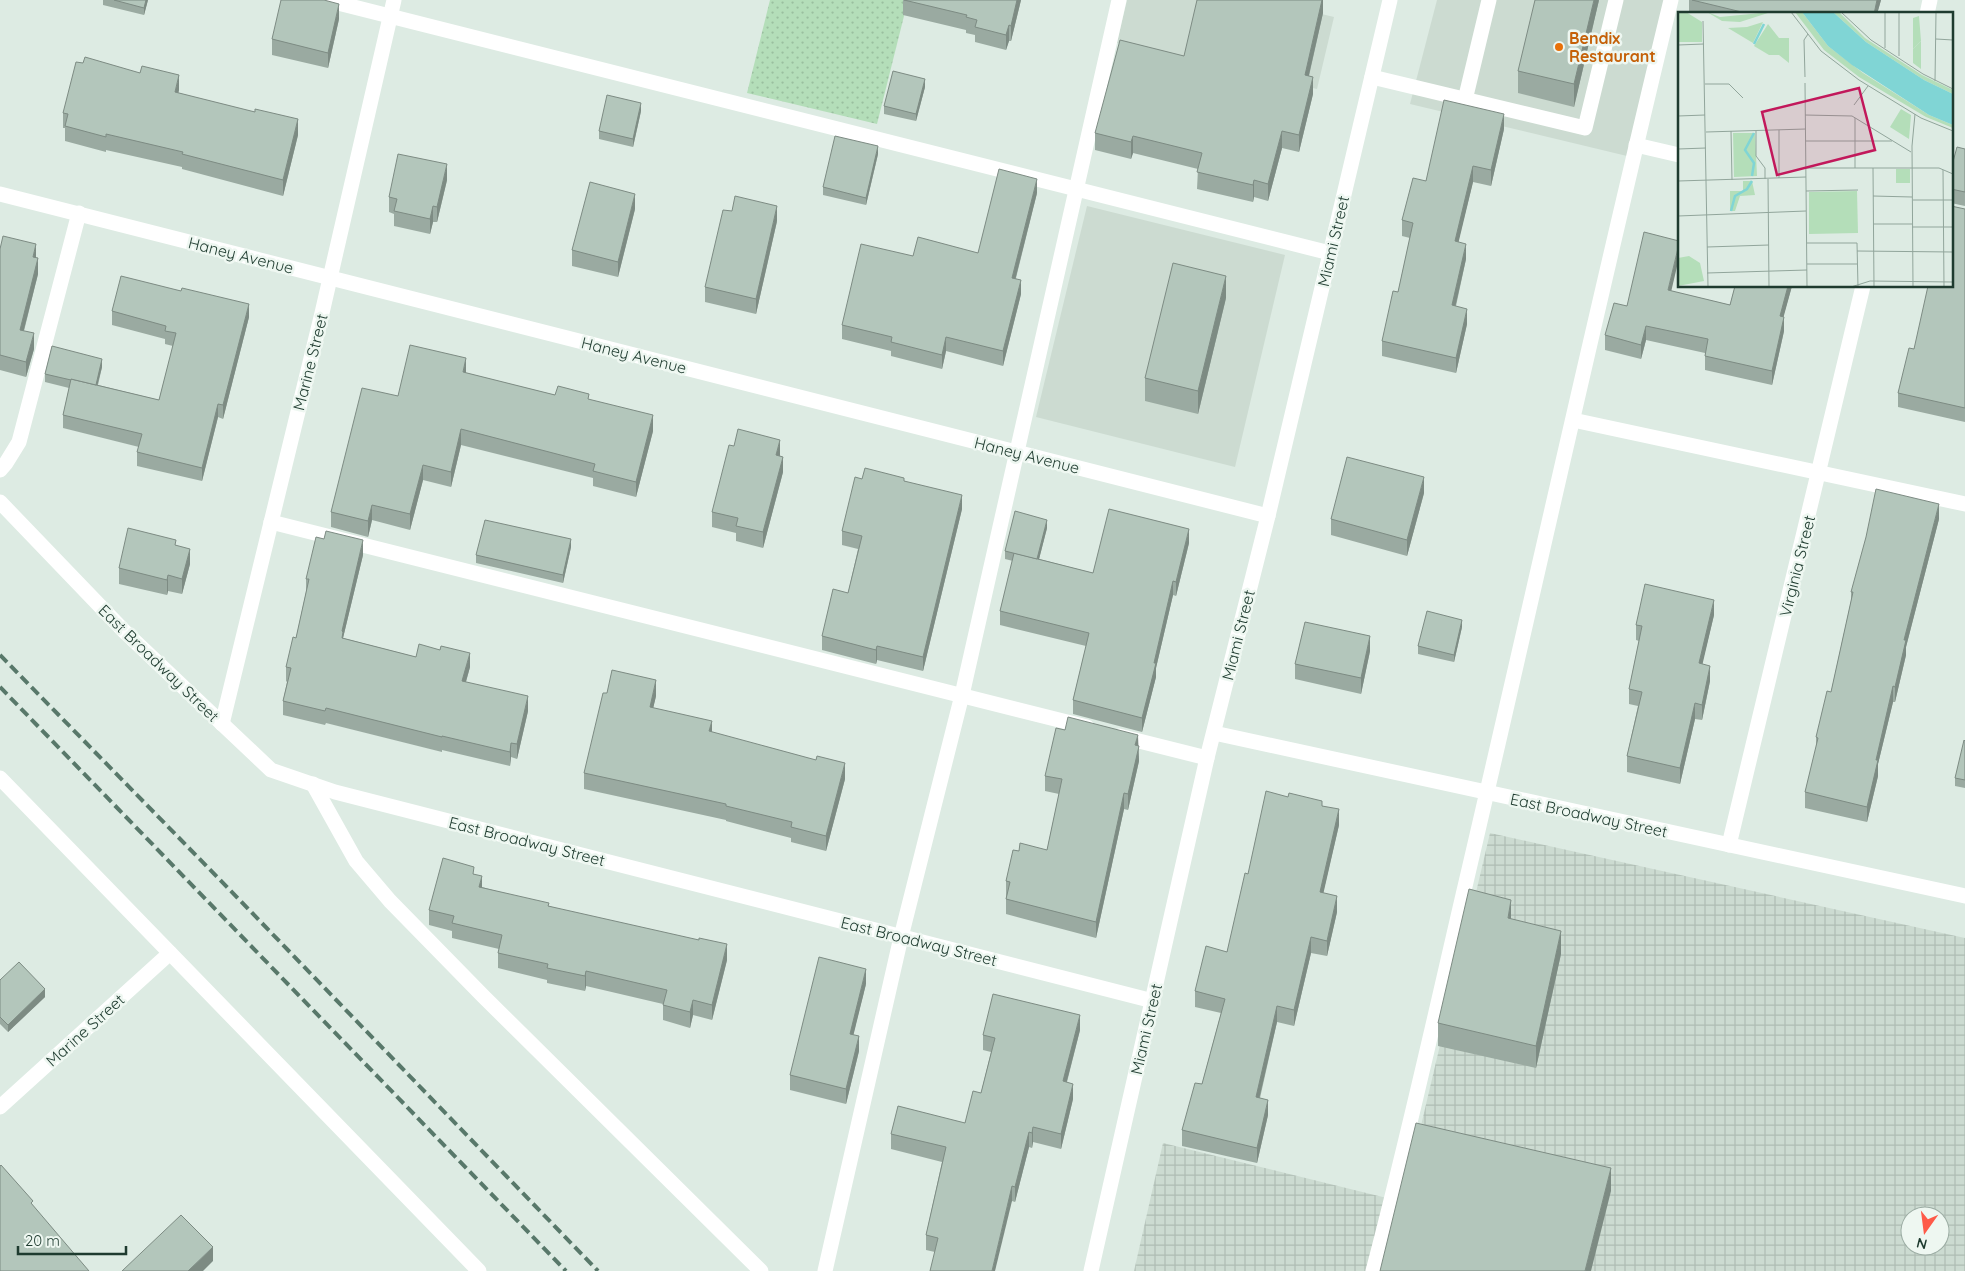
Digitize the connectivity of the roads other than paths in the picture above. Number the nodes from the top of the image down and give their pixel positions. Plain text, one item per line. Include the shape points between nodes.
1 (326, 0) edge
2 (394, 0) edge
3 (1119, 0) edge
4 (1390, 0) edge
5 (1489, 0) edge
6 (1616, 0) edge
7 (1671, 0) edge
8 (390, 17) junction
9 (1372, 77) junction
10 (1465, 100) junction
11 (1636, 145) junction
12 (1678, 154) edge
13 (1078, 190) junction
14 (0, 194) edge
15 (79, 214) junction
16 (1330, 253) junction
17 (330, 278) junction
18 (1863, 288) edge
19 (1573, 420) junction
20 (1018, 452) junction
21 (0, 470) edge
22 (1820, 473) junction
23 (0, 502) edge
24 (1965, 504) edge
25 (1268, 516) junction
26 (271, 522) junction
27 (962, 695) junction
28 (222, 724) junction
29 (1214, 733) junction
30 (1207, 758) junction
31 (0, 778) edge
32 (313, 784) junction
33 (1488, 793) junction
34 (1729, 845) junction
35 (1965, 896) edge
36 (901, 937) junction
37 (170, 953) junction
38 (1153, 1000) junction
39 (0, 1107) edge
40 (479, 1271) edge
41 (761, 1271) edge
42 (825, 1271) edge
43 (1091, 1271) edge
44 (1373, 1271) edge

1 - 8 street
2 - 8 street, Marine Street
3 - 13 street
4 - 9 street, Miami Street
5 - 10 street
6 - 10 street via 1585,128
7 - 11 street
8 - 13 street
8 - 17 street, Marine Street
9 - 10 street
9 - 16 street, Miami Street
11 - 12 street
11 - 19 street
13 - 16 street
13 - 20 street
14 - 15 street, Haney Avenue
15 - 17 street, Haney Avenue
15 - 21 street via 19,442
16 - 25 street, Miami Street
17 - 20 street, Haney Avenue
17 - 26 street, Marine Street
18 - 22 street, Virginia Street
19 - 22 street
19 - 33 street
20 - 25 street, Haney Avenue
20 - 27 street
22 - 24 street
22 - 34 street, Virginia Street
23 - 28 street, East Broadway Street via 124,631
25 - 29 street, Miami Street
26 - 27 street
26 - 28 street, Marine Street
27 - 30 street
27 - 36 street
28 - 32 street, East Broadway Street via 271,770
29 - 30 street, Miami Street
29 - 33 street, East Broadway Street
30 - 38 street, Miami Street
31 - 37 street
32 - 36 street, East Broadway Street
32 - 41 street via 356,861 390,900
33 - 34 street, East Broadway Street
33 - 44 street
34 - 35 street, East Broadway Street
36 - 38 street, East Broadway Street
36 - 42 street
37 - 39 street, Marine Street
37 - 40 street
38 - 43 street, Miami Street

